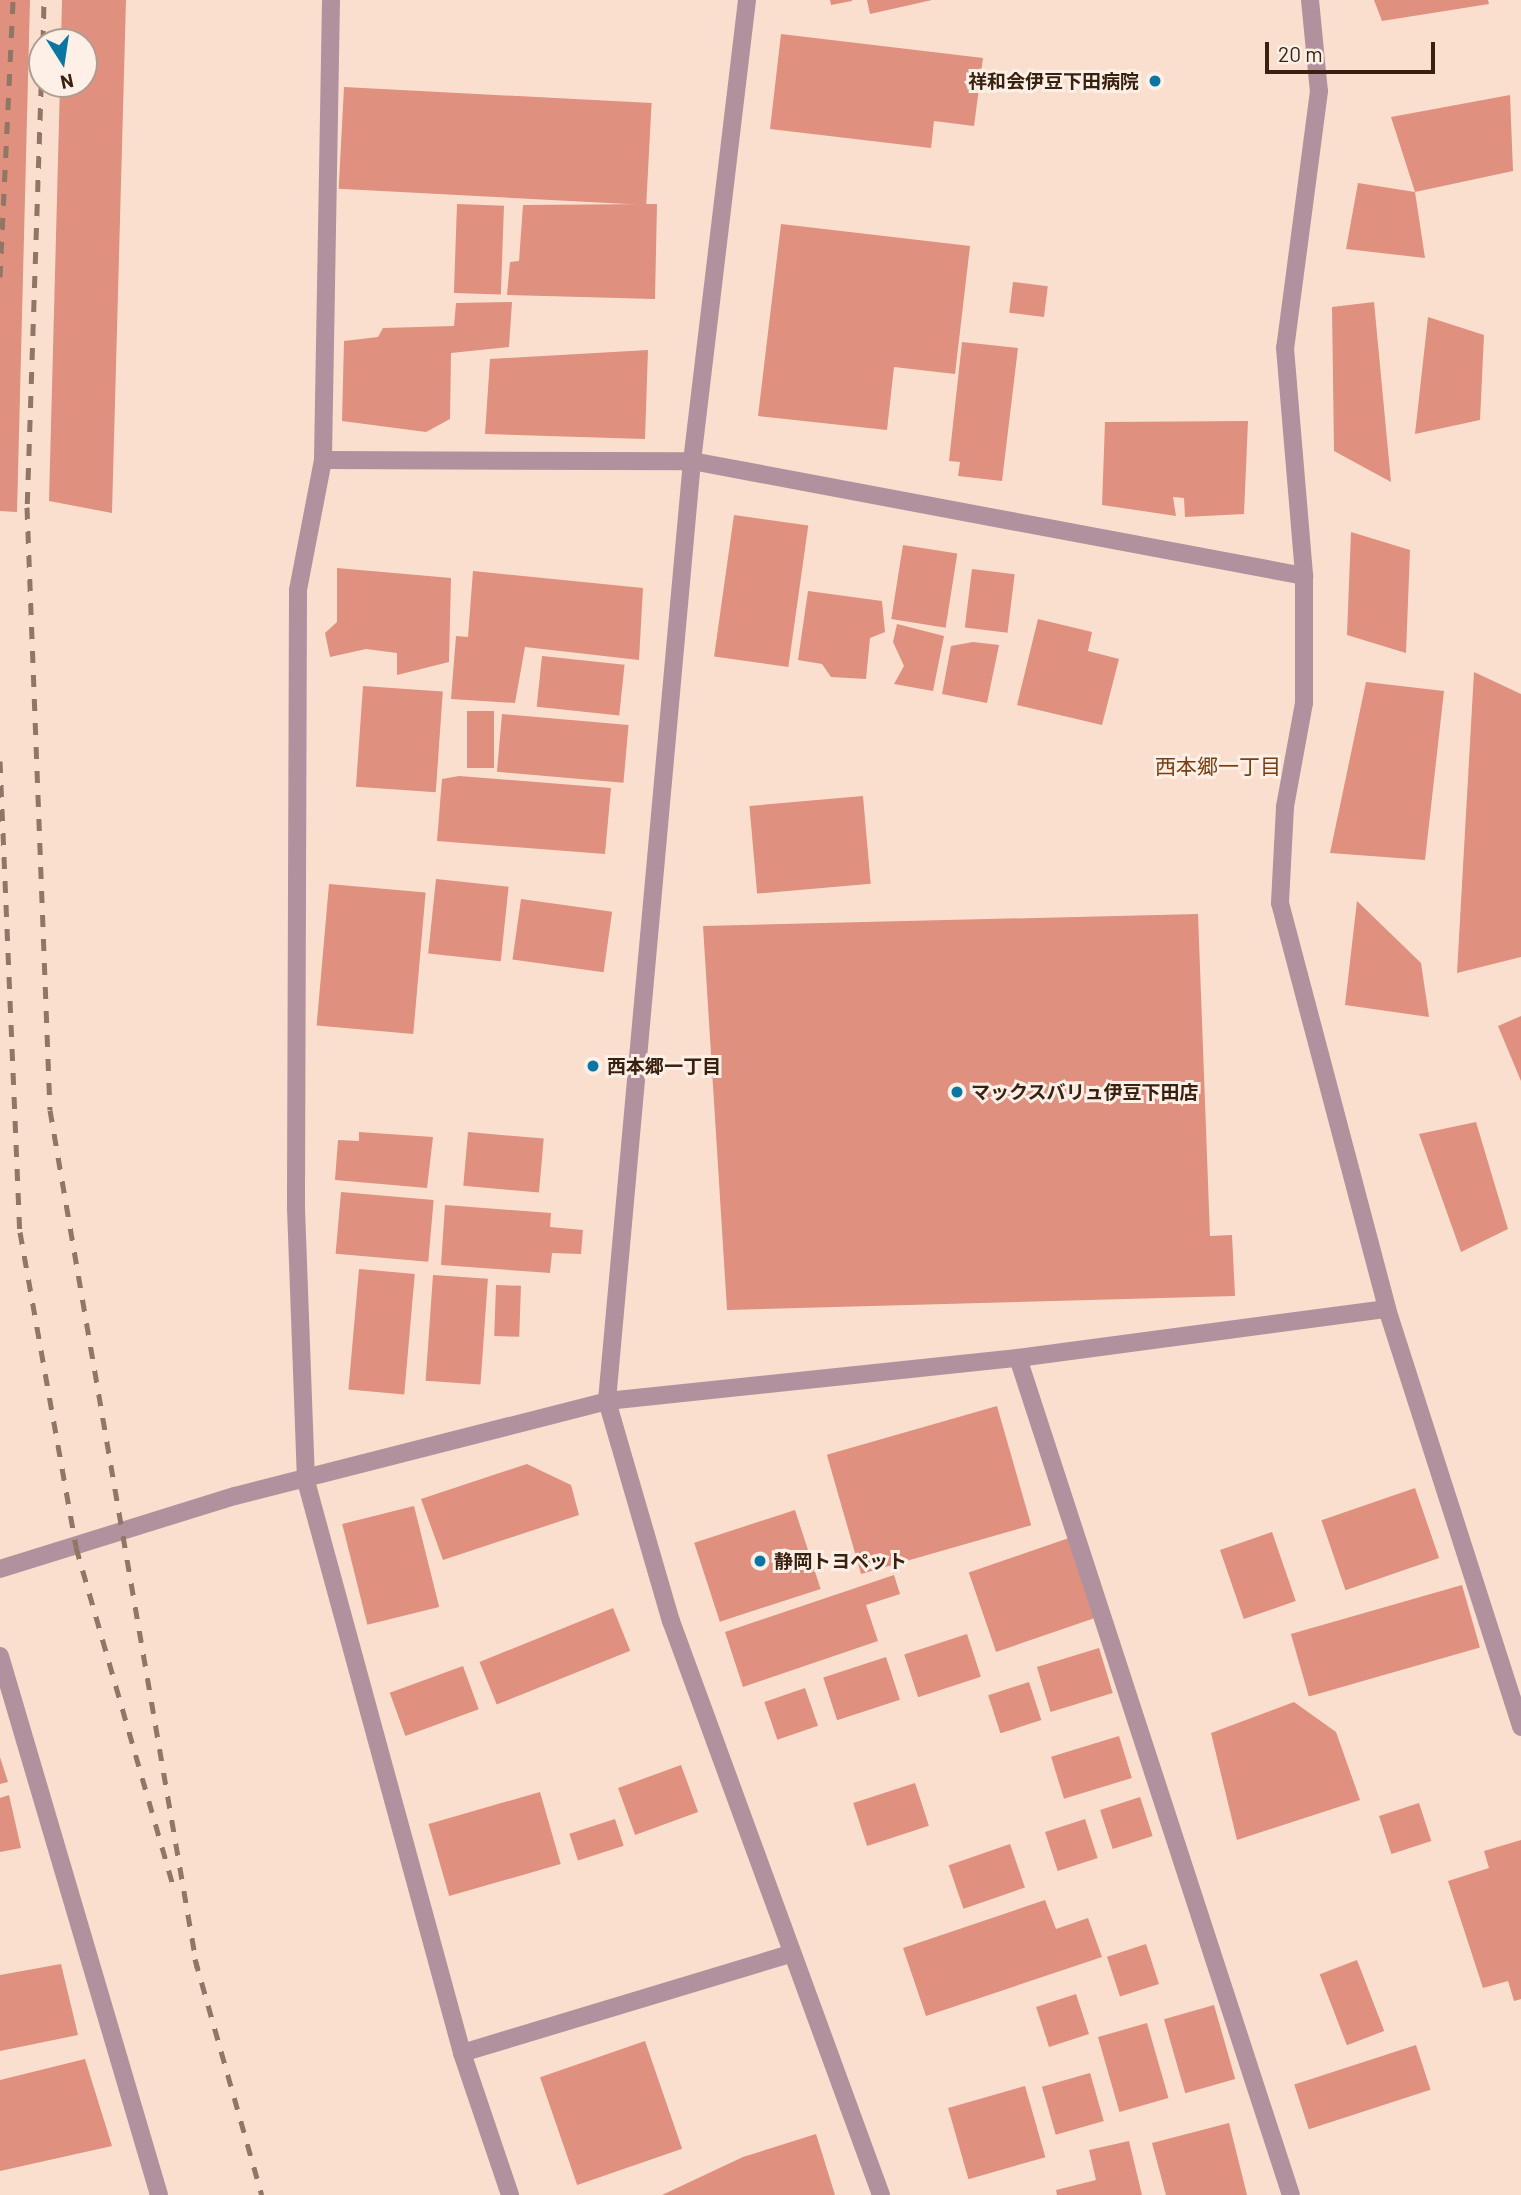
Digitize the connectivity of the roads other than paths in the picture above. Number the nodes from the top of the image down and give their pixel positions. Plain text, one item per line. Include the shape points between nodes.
1 (331, 0) edge
2 (747, 0) edge
3 (1310, 0) edge
4 (323, 460) junction
5 (692, 461) junction
6 (1304, 576) junction
7 (1387, 1309) junction
8 (1018, 1358) junction
9 (607, 1401) junction
10 (306, 1481) junction
11 (0, 1569) edge
12 (0, 1656) edge
13 (1521, 1727) edge
14 (789, 1954) junction
15 (462, 2053) junction
16 (159, 2195) edge
17 (510, 2195) edge
18 (881, 2195) edge
19 (1291, 2195) edge

1 - 4 street
2 - 5 street
3 - 6 street via 1319,91 1285,348
4 - 5 street
4 - 10 street via 298,590 296,1208
5 - 6 street
5 - 9 street
6 - 7 street via 1304,703 1285,807 1280,904
7 - 8 street
7 - 13 street
8 - 9 street
8 - 19 street
9 - 10 street
9 - 14 street via 663,1595
10 - 11 street via 234,1496
10 - 15 street
12 - 16 street
14 - 15 street
14 - 18 street
15 - 17 street

